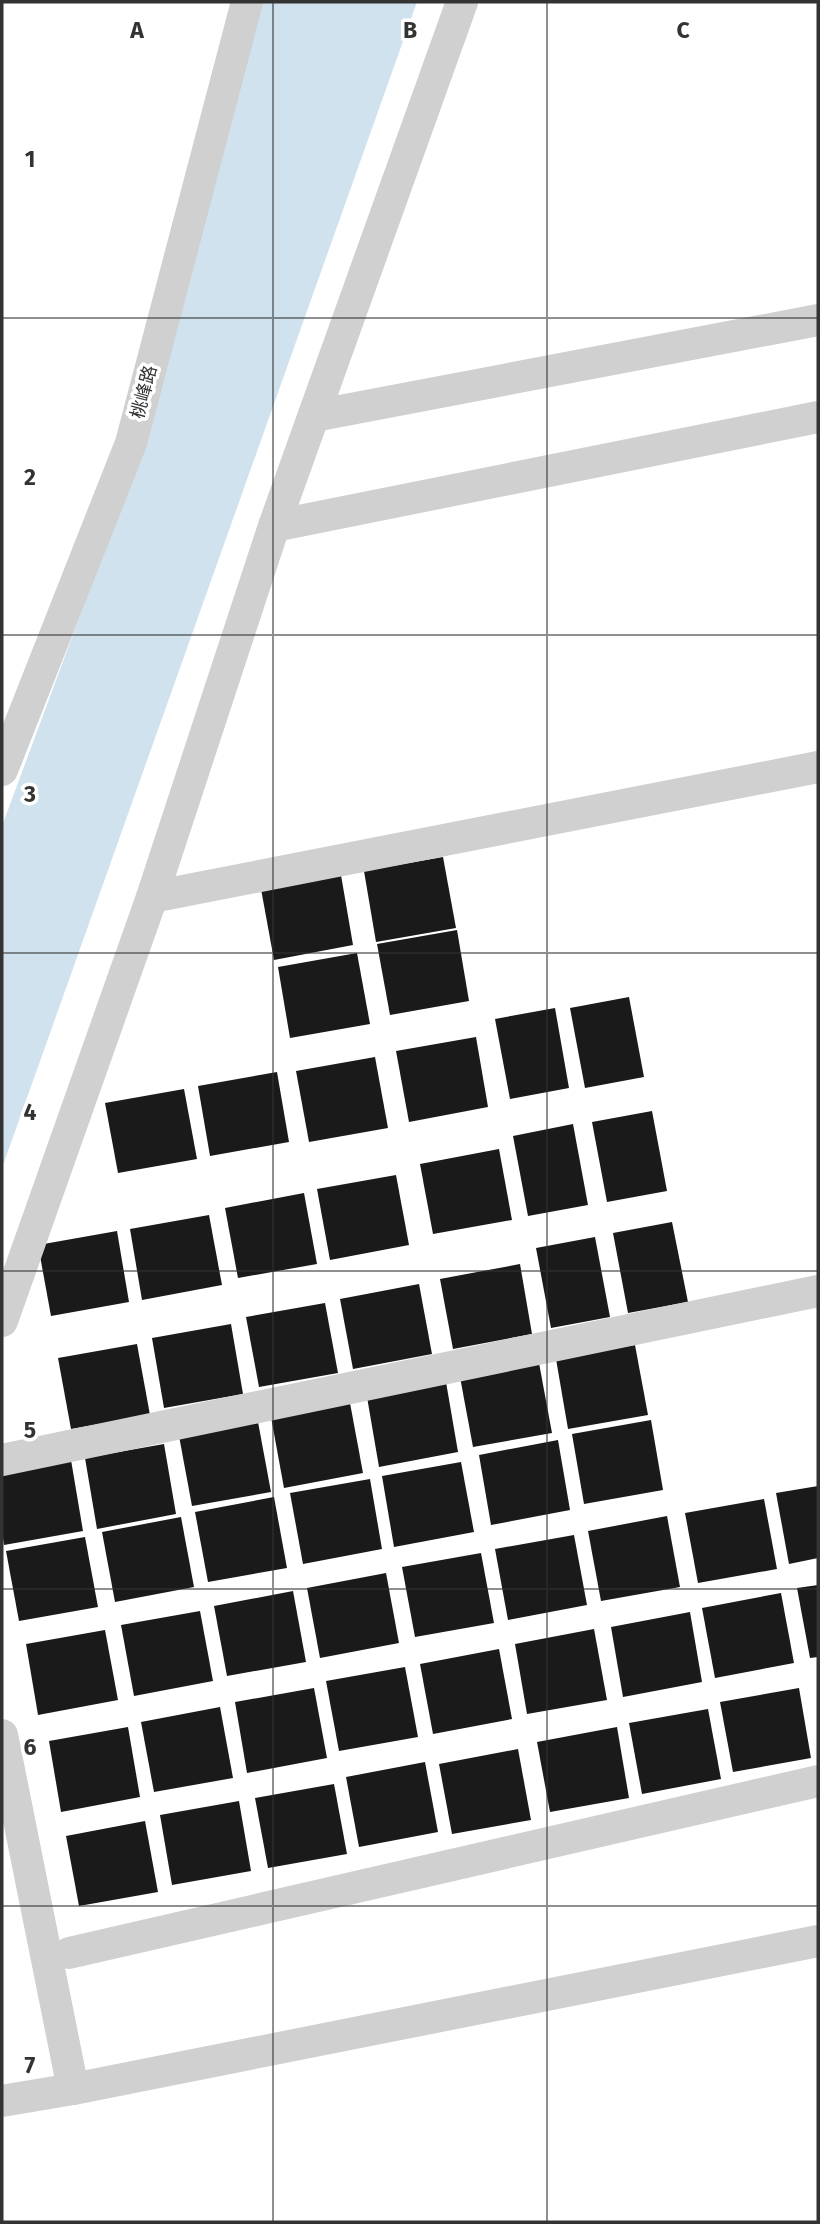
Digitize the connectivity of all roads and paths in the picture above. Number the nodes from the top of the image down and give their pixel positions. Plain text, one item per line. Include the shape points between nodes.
1 (247, 2) edge
2 (462, 2) edge
3 (818, 320) edge
4 (314, 416) junction
5 (818, 417) edge
6 (274, 526) junction
7 (818, 767) edge
8 (2, 770) edge
9 (152, 897) junction
10 (818, 1290) edge
11 (2, 1321) edge
12 (2, 1460) edge
13 (2, 1735) edge
14 (818, 1781) edge
15 (818, 1941) edge
16 (69, 1953) dead end
17 (73, 2089) junction
18 (2, 2101) edge

1 - 8 street, 桃峰路 via 131,443
2 - 4 street
3 - 4 street
4 - 6 street
5 - 6 street
6 - 9 street
7 - 9 street
9 - 11 street
10 - 12 street
13 - 17 street
14 - 16 street
15 - 17 street
17 - 18 street

